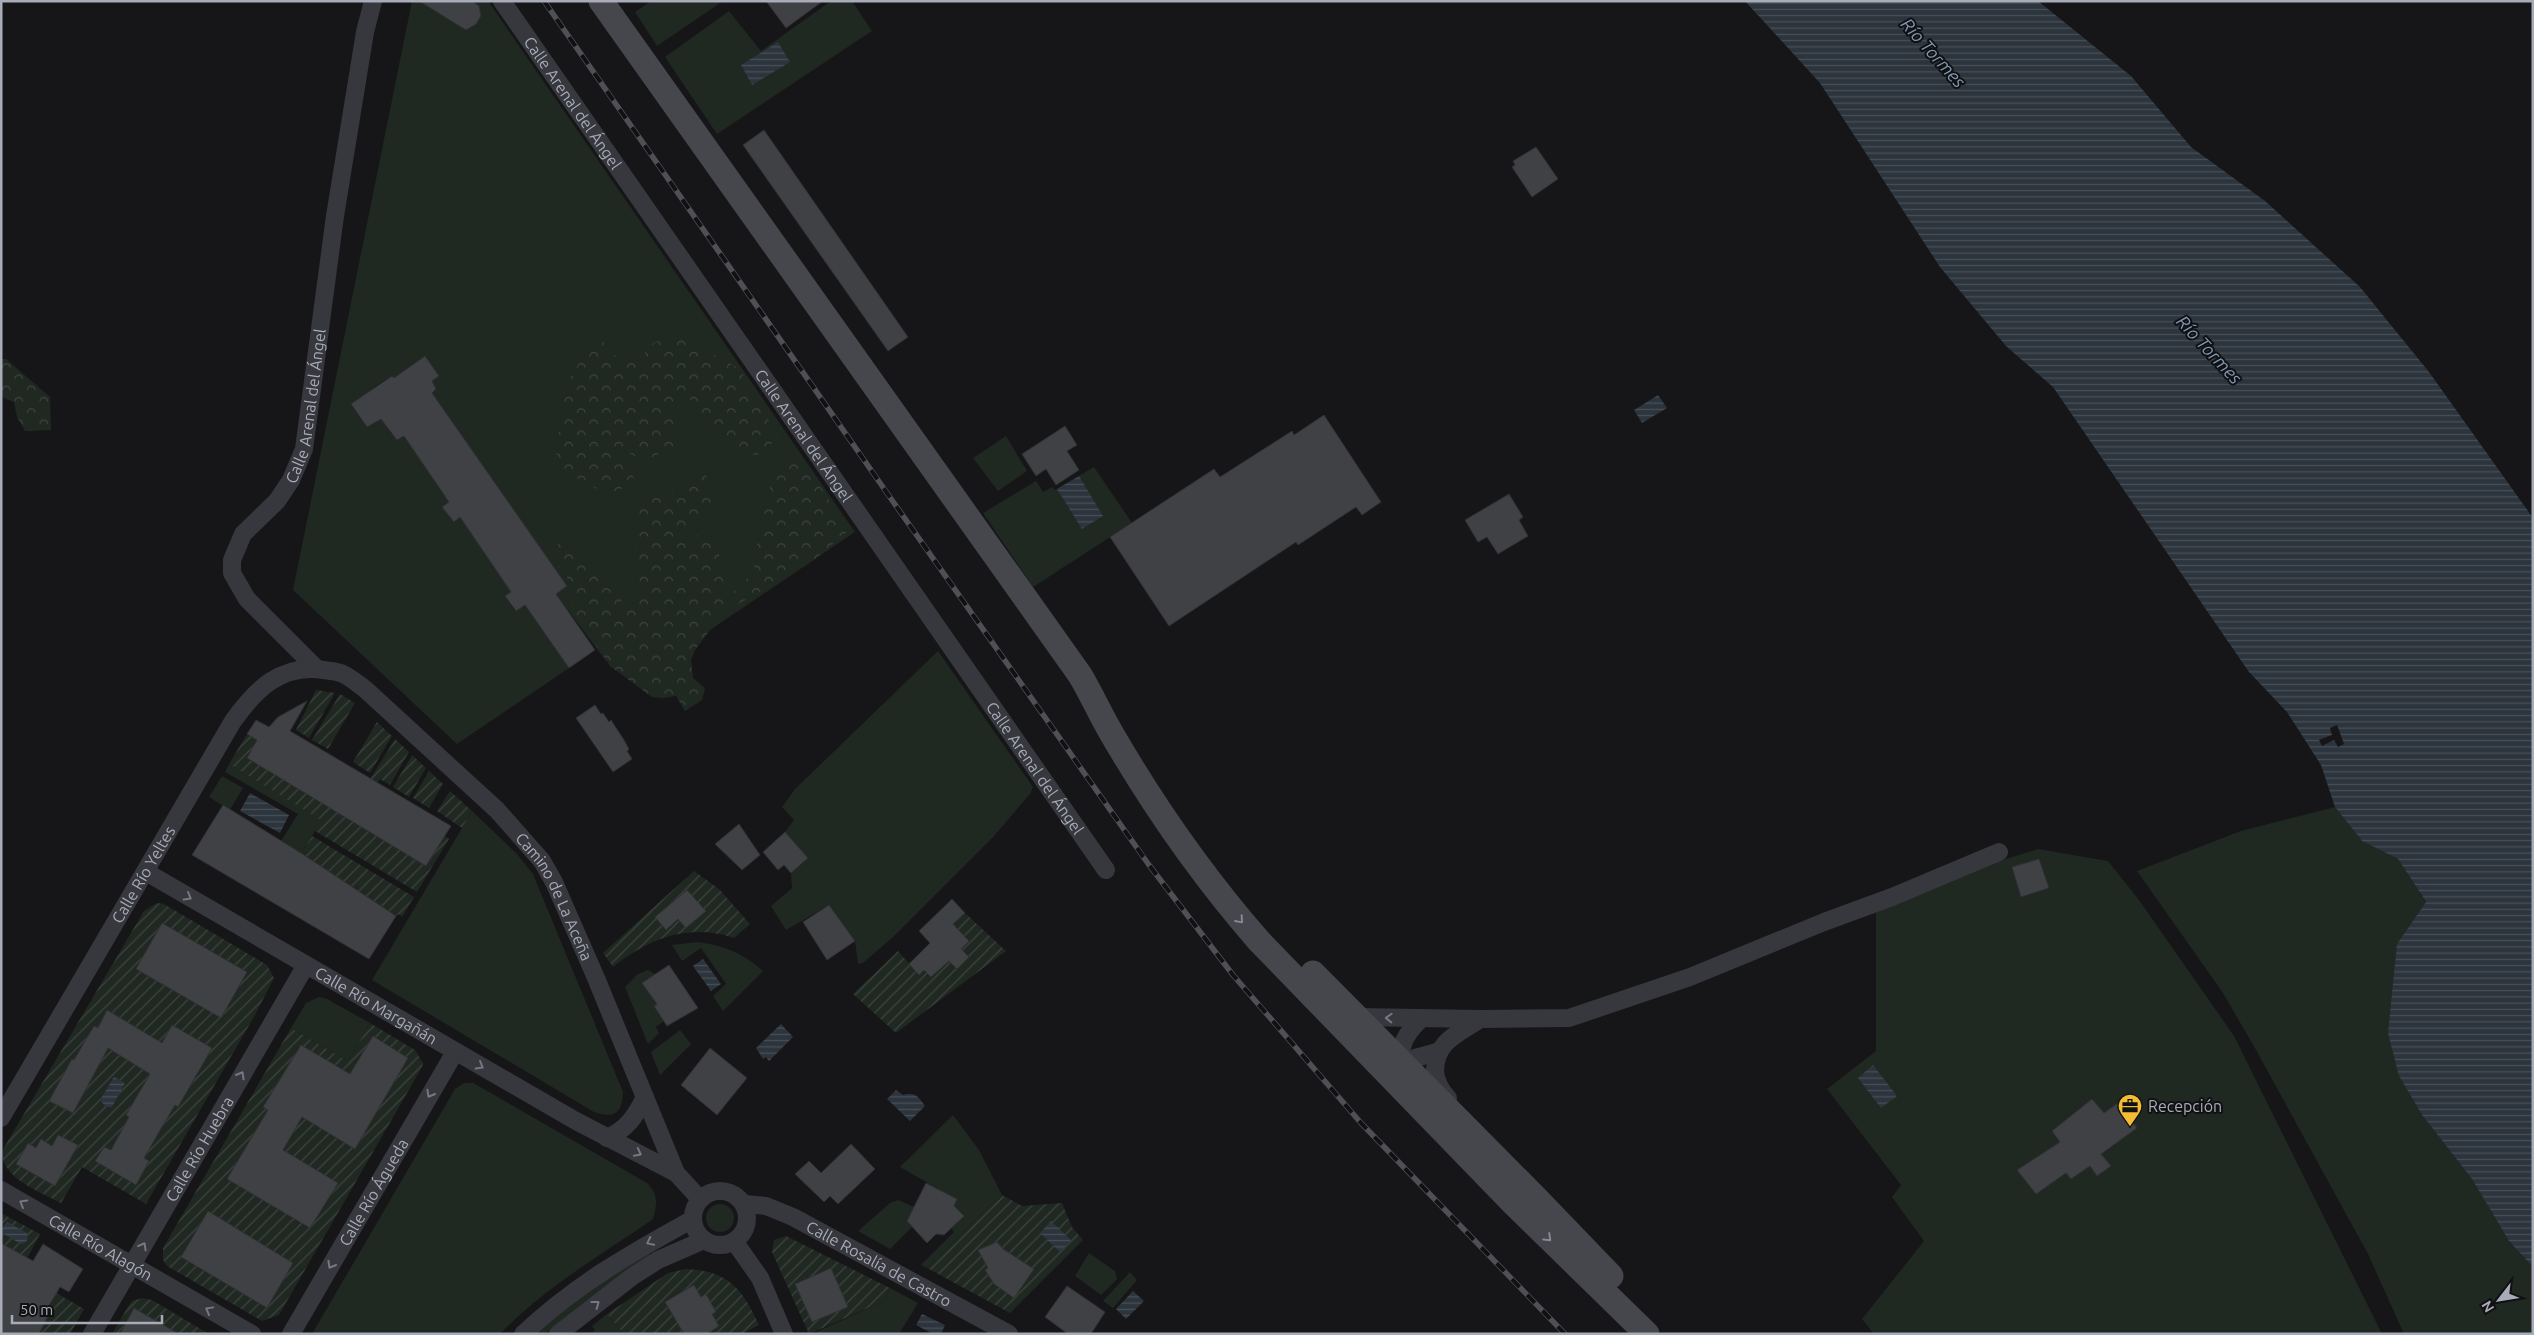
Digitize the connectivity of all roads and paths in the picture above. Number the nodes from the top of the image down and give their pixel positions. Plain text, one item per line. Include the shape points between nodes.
1 (373, 1) edge
2 (502, 1) edge
3 (601, 1) edge
4 (317, 669) junction
5 (1098, 705) junction
6 (1999, 852) dead end
7 (1106, 870) dead end
8 (146, 872) junction
9 (1259, 941) junction
10 (306, 965) junction
11 (1356, 1017) junction
12 (1421, 1019) junction
13 (1480, 1019) junction
14 (455, 1052) junction
15 (1437, 1052) junction
16 (1401, 1062) junction
17 (645, 1097) junction
18 (1, 1118) edge
19 (607, 1138) junction
20 (676, 1173) junction
21 (1, 1190) edge
22 (700, 1199) junction
23 (744, 1204) junction
24 (1534, 1210) junction
25 (693, 1219) junction
26 (704, 1240) junction
27 (734, 1241) junction
28 (131, 1266) junction
29 (92, 1334) edge
30 (252, 1334) edge
31 (291, 1334) edge
32 (523, 1334) edge
33 (558, 1334) edge
34 (784, 1334) edge
35 (1009, 1334) edge
36 (1648, 1334) edge
37 (1664, 1334) edge

1 - 4 street, Calle Arenal del Ángel via 335,216 304,449 292,480 277,501 243,534 232,560 232,574 246,599
2 - 7 street, Calle Arenal del Ángel
3 - 5 street via 1080,675
4 - 8 street, Calle Río Yeltes via 287,673 250,697
4 - 17 street, Camino de La Aceña via 342,674 365,689 498,810 530,845 554,882
5 -> 9 street via 1112,735 1183,844 1227,905
5 - 11 street via 1120,727 1225,876 1266,925
6 - 13 street via 1892,898 1606,1007 1569,1018
8 -> 10 street, Calle Río Margañán
8 - 18 street, Calle Río Yeltes
9 - 16 street via 1279,953 1370,1045
9 - 24 street
10 - 14 street, Calle Río Margañán
28 -> 10 street, Calle Río Huebra
12 -> 11 street
11 - 16 street
12 - 13 street
12 - 16 street via 1404,1039
13 - 15 street via 1447,1041
14 -> 19 street, Calle Río Margañán
14 -> 31 street, Calle Río Águeda
15 - 16 street
15 - 24 street via 1435,1077 1444,1094 1478,1129
16 - 24 street
17 - 19 street via 630,1123
17 - 20 street, Camino de La Aceña
19 -> 20 street, Calle Río Margañán
20 - 22 street, Camino de La Aceña
28 -> 21 street, Calle Río Alagón
22 - 23 street via 715,1190 732,1193
22 - 25 street
23 - 27 street via 748,1218 744,1231
23 - 35 street, Calle Rosalía de Castro via 766,1206 793,1217
24 -> 36 street
24 - 37 street
25 - 26 street via 696,1231
25 -> 32 street via 577,1287
26 - 27 street via 724,1245
33 -> 26 street via 658,1260
27 - 34 street via 760,1278
28 - 29 street, Calle Río Huebra
30 -> 28 street, Calle Río Alagón

